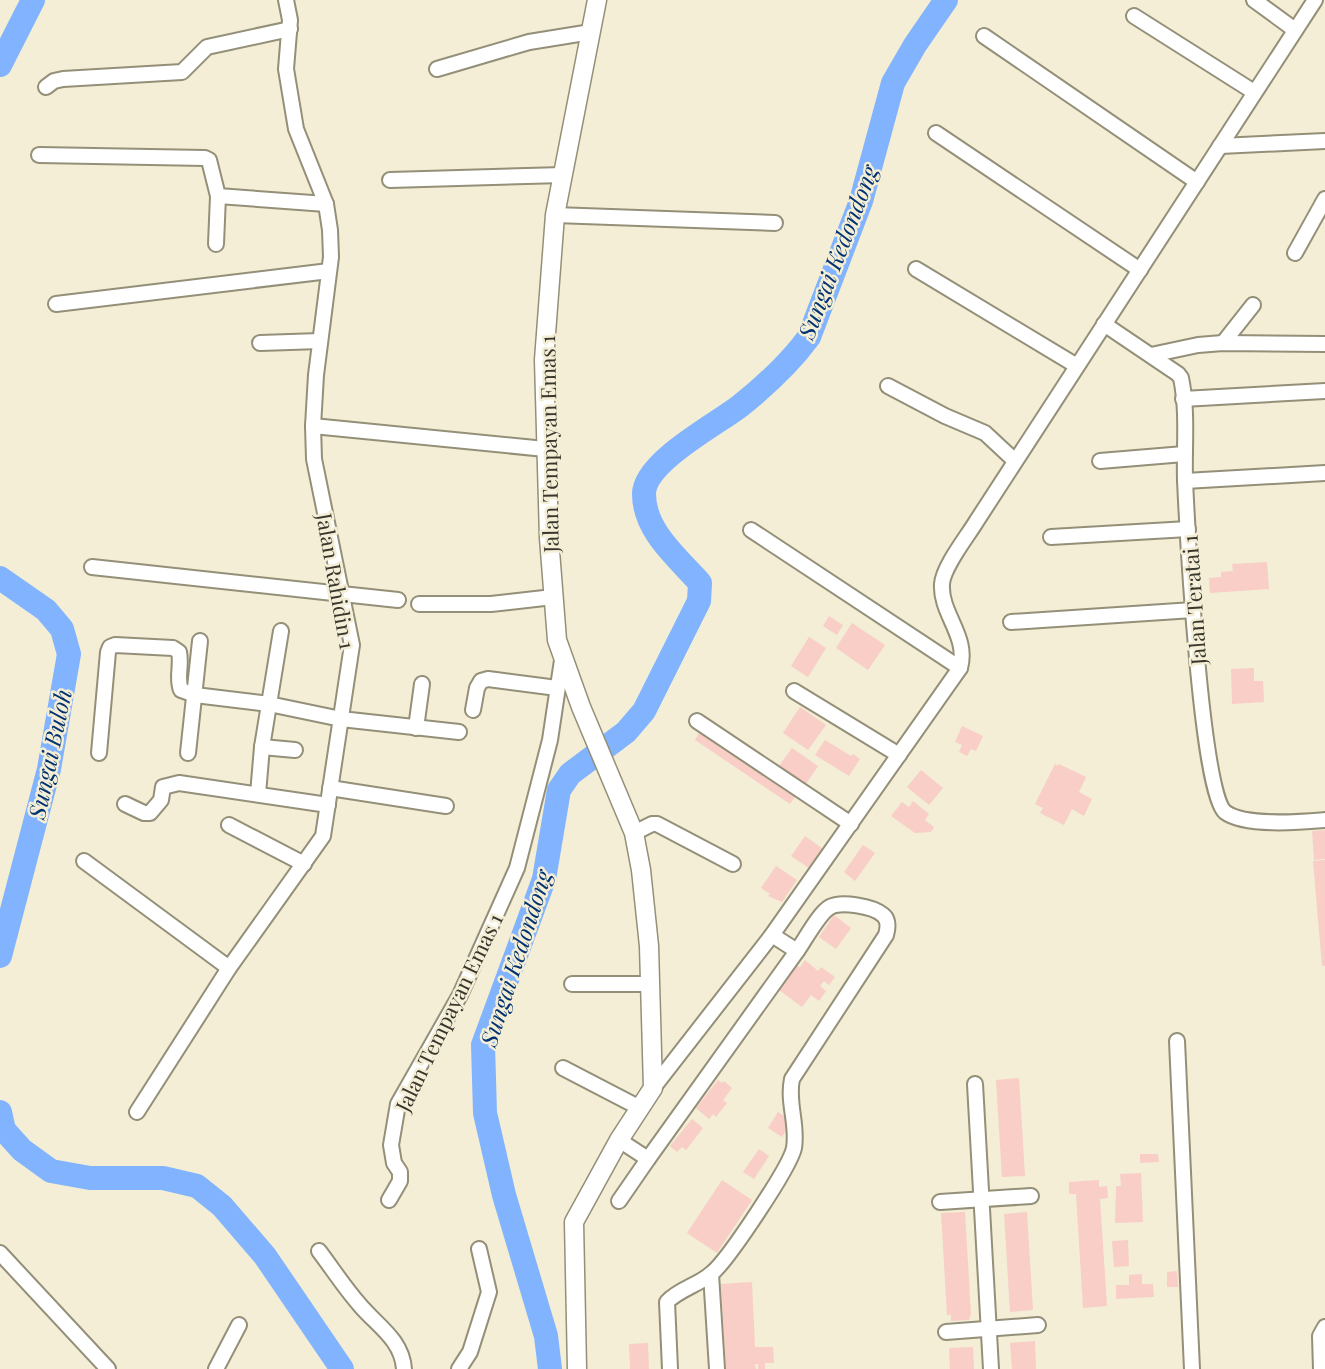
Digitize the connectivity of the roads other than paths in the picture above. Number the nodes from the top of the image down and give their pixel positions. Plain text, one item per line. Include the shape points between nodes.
1 (286, 0) edge
2 (597, 0) edge
3 (1254, 0) edge
4 (1315, 0) edge
5 (1134, 16) dead end
6 (290, 29) junction
7 (1295, 30) junction
8 (591, 32) junction
9 (984, 36) dead end
10 (437, 69) dead end
11 (46, 87) dead end
12 (1254, 92) junction
13 (936, 133) dead end
14 (1325, 141) edge
15 (1220, 146) junction
16 (39, 155) dead end
17 (563, 175) junction
18 (390, 180) dead end
19 (1196, 182) junction
20 (218, 196) junction
21 (1325, 199) edge
22 (326, 204) junction
23 (555, 215) junction
24 (775, 223) dead end
25 (216, 244) dead end
26 (1296, 253) dead end
27 (916, 269) dead end
28 (1140, 270) junction
29 (329, 271) junction
30 (57, 304) dead end
31 (1253, 305) dead end
32 (1104, 324) junction
33 (320, 341) junction
34 (260, 343) dead end
35 (1223, 343) junction
36 (1325, 344) edge
37 (1151, 355) junction
38 (1077, 366) junction
39 (888, 386) dead end
40 (1325, 391) edge
41 (1183, 399) junction
42 (313, 426) junction
43 (545, 449) junction
44 (1184, 454) junction
45 (1016, 461) junction
46 (1100, 461) dead end
47 (1325, 473) edge
48 (1185, 481) junction
49 (1188, 529) junction
50 (751, 530) dead end
51 (1051, 537) dead end
52 (92, 567) dead end
53 (343, 595) junction
54 (553, 597) junction
55 (398, 600) dead end
56 (419, 604) dead end
57 (1193, 610) junction
58 (1011, 622) dead end
59 (281, 631) dead end
60 (200, 641) dead end
61 (562, 660) junction
62 (960, 668) junction
63 (422, 684) dead end
64 (557, 688) junction
65 (794, 691) dead end
66 (195, 695) junction
67 (269, 704) junction
68 (473, 710) dead end
69 (341, 719) junction
70 (696, 721) dead end
71 (416, 728) junction
72 (459, 733) dead end
73 (262, 747) junction
74 (295, 750) dead end
75 (99, 753) dead end
76 (188, 753) dead end
77 (899, 755) junction
78 (330, 788) junction
79 (258, 794) junction
80 (125, 804) dead end
81 (328, 806) junction
82 (446, 806) dead end
83 (1325, 820) edge
84 (851, 824) junction
85 (229, 825) dead end
86 (634, 833) junction
87 (84, 861) dead end
88 (304, 864) junction
89 (733, 864) dead end
90 (772, 935) junction
91 (797, 951) junction
92 (229, 968) junction
93 (651, 984) junction
94 (572, 985) dead end
95 (1177, 1041) dead end
96 (563, 1068) dead end
97 (975, 1084) dead end
98 (653, 1088) junction
99 (639, 1108) junction
100 (137, 1112) dead end
101 (619, 1140) junction
102 (649, 1159) junction
103 (1031, 1196) dead end
104 (982, 1199) junction
105 (389, 1200) dead end
106 (619, 1201) dead end
107 (940, 1202) dead end
108 (479, 1249) dead end
109 (319, 1251) dead end
110 (0, 1253) edge
111 (711, 1275) junction
112 (239, 1325) dead end
113 (1038, 1325) dead end
114 (1325, 1327) edge
115 (989, 1329) junction
116 (946, 1332) dead end
117 (108, 1369) edge
118 (216, 1369) edge
119 (404, 1369) edge
120 (459, 1369) edge
121 (577, 1369) edge
122 (670, 1369) edge
123 (716, 1369) edge
124 (991, 1369) edge
125 (1192, 1369) edge
126 (1321, 1369) edge

1 - 6 street, Jalan Rahidin 1
2 - 8 street, Jalan Tempayan Emas 1
3 - 7 street
4 - 7 street
5 - 12 street
6 - 11 street via 207,47 182,72 63,79
6 - 22 street, Jalan Rahidin 1 via 286,69 296,128
7 - 12 street
8 - 10 street via 528,42
8 - 17 street, Jalan Tempayan Emas 1
9 - 19 street
12 - 15 street
13 - 28 street
14 - 15 street
15 - 19 street
16 - 20 street via 205,158
17 - 18 street
17 - 23 street, Jalan Tempayan Emas 1
19 - 28 street
20 - 22 street
20 - 25 street
21 - 26 street
22 - 29 street, Jalan Rahidin 1
23 - 24 street
23 - 43 street, Jalan Tempayan Emas 1 via 544,360
27 - 38 street
28 - 32 street
29 - 30 street
29 - 33 street, Jalan Rahidin 1
31 - 35 street
32 - 37 street, Jalan Teratai 1
32 - 38 street
33 - 34 street
33 - 42 street, Jalan Rahidin 1
35 - 36 street
35 - 37 street
37 - 41 street, Jalan Teratai 1 via 1178,374
38 - 45 street
39 - 45 street via 985,433
40 - 41 street
41 - 44 street, Jalan Teratai 1
42 - 43 street
42 - 53 street, Jalan Rahidin 1 via 314,459
43 - 54 street, Jalan Tempayan Emas 1
44 - 46 street
44 - 48 street, Jalan Teratai 1
45 - 62 street via 943,576 943,595 962,643
47 - 48 street
48 - 49 street, Jalan Teratai 1
49 - 51 street
49 - 57 street, Jalan Teratai 1
50 - 62 street
52 - 53 street
53 - 55 street
53 - 69 street, Jalan Rahidin 1 via 352,645
54 - 56 street via 491,604
54 - 61 street, Jalan Tempayan Emas 1
57 - 58 street
57 - 83 street, Jalan Teratai 1 via 1210,768 1220,806 1252,820
59 - 67 street
60 - 66 street
61 - 64 street, Jalan Tempayan Emas 1
61 - 86 street, Jalan Tempayan Emas 1
62 - 77 street
63 - 71 street
64 - 68 street via 488,679 477,688
64 - 105 street, Jalan Tempayan Emas 1 via 550,740 517,868 460,995 398,1104 391,1145 400,1181
65 - 77 street
66 - 67 street
66 - 75 street via 178,684 181,659 173,648 110,647
66 - 76 street
67 - 69 street
67 - 73 street
69 - 71 street
69 - 78 street, Jalan Rahidin 1
70 - 84 street
71 - 72 street
73 - 74 street
73 - 79 street
77 - 84 street
78 - 81 street, Jalan Rahidin 1
78 - 82 street
79 - 80 street via 179,783 163,787 161,800 150,813
79 - 81 street
81 - 88 street, Jalan Rahidin 1 via 323,836
84 - 90 street
85 - 88 street
86 - 89 street via 657,824
86 - 93 street, Jalan Tempayan Emas 1
87 - 92 street
88 - 92 street, Jalan Rahidin 1
90 - 91 street
90 - 98 street
91 - 102 street
91 - 111 street via 833,905 871,909 887,922 886,935 792,1079 793,1151 762,1206
92 - 100 street, Jalan Rahidin 1
93 - 94 street
93 - 98 street, Jalan Tempayan Emas 1
95 - 125 street
96 - 99 street
97 - 104 street
98 - 99 street
99 - 101 street
101 - 102 street
101 - 121 street via 574,1222
102 - 106 street
103 - 104 street
104 - 107 street
104 - 115 street
108 - 120 street via 489,1292 470,1352
109 - 119 street via 392,1338 403,1356
110 - 117 street
111 - 122 street via 667,1302
111 - 123 street
112 - 118 street
113 - 115 street
114 - 126 street via 1320,1336
115 - 116 street
115 - 124 street

